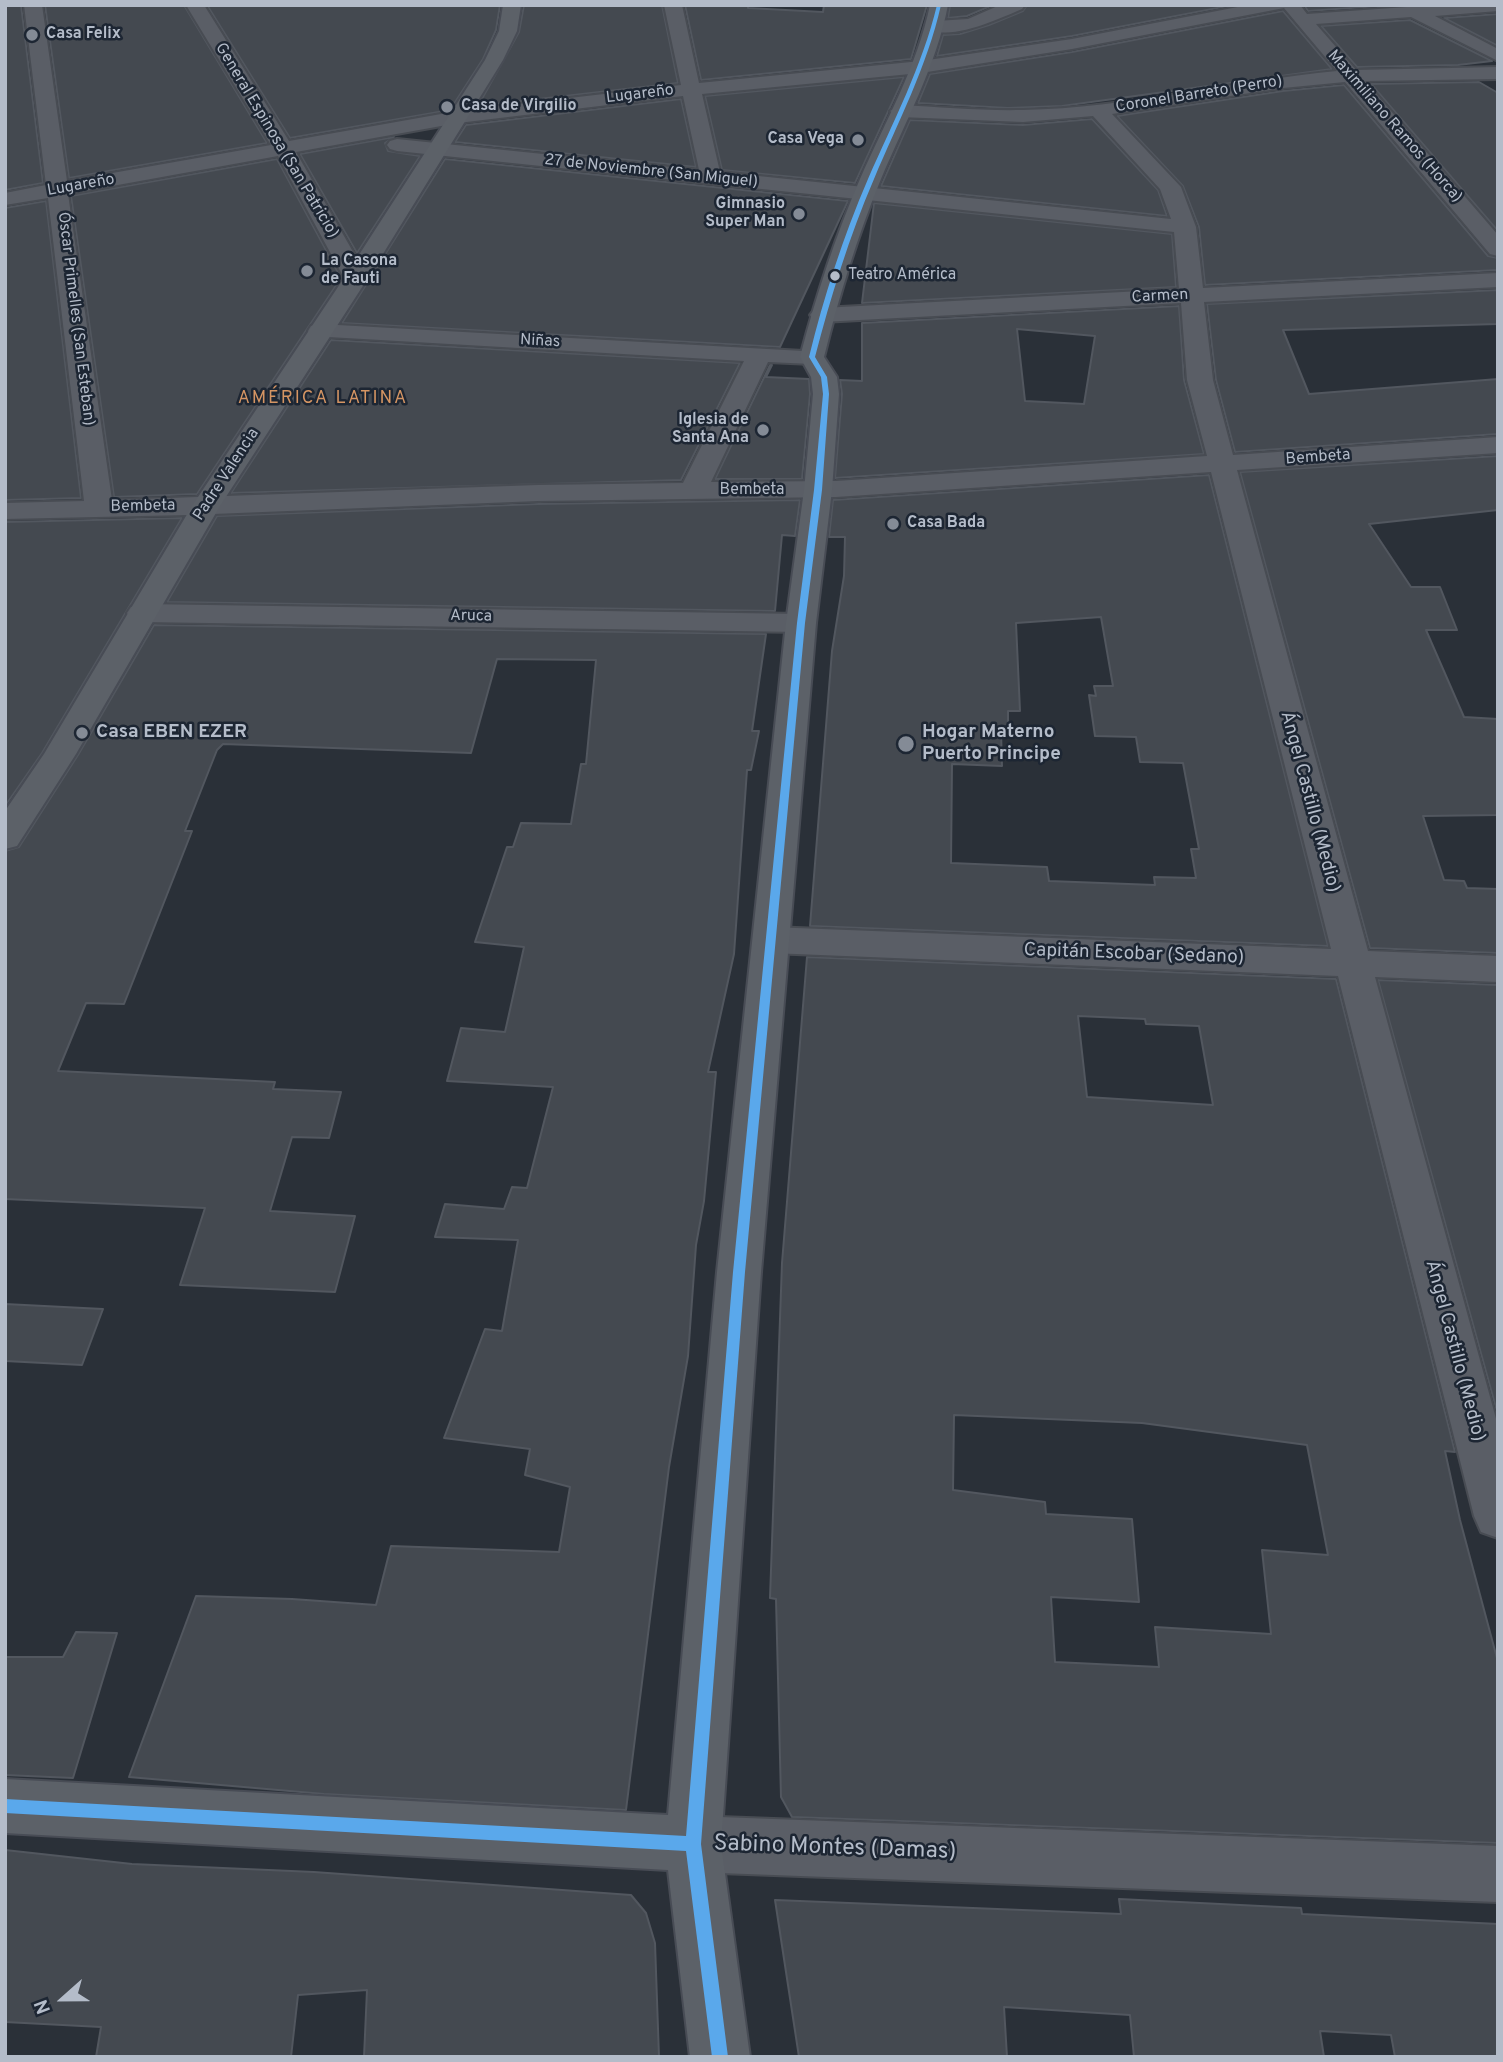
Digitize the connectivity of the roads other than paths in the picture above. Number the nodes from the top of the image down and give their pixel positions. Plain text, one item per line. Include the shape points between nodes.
1 (33, 5) edge
2 (194, 5) edge
3 (512, 5) edge
4 (673, 5) edge
5 (939, 5) edge
6 (1016, 5) edge
7 (1277, 5) edge
8 (1391, 5) edge
9 (1498, 6) edge
10 (1296, 13) edge
11 (1420, 13) junction
12 (936, 26) junction
13 (1498, 57) edge
14 (918, 72) junction
15 (1498, 74) edge
16 (1348, 76) junction
17 (692, 89) junction
18 (1098, 110) junction
19 (900, 111) junction
20 (458, 117) junction
21 (438, 148) junction
22 (284, 149) junction
23 (711, 179) junction
24 (58, 190) junction
25 (863, 194) junction
26 (5, 199) edge
27 (1185, 227) junction
28 (1498, 249) edge
29 (356, 278) junction
30 (1498, 280) edge
31 (1190, 295) junction
32 (822, 315) junction
33 (320, 331) junction
34 (760, 354) junction
35 (812, 357) junction
36 (1498, 445) edge
37 (1221, 466) junction
38 (818, 490) junction
39 (693, 491) junction
40 (206, 506) junction
41 (99, 508) junction
42 (5, 511) edge
43 (142, 613) junction
44 (801, 623) junction
45 (5, 838) edge
46 (771, 940) junction
47 (1352, 964) junction
48 (1498, 969) edge
49 (1498, 1516) edge
50 (5, 1806) edge
51 (693, 1844) junction
52 (1498, 1874) edge
53 (720, 2057) edge

1 - 24 street, Óscar Primelles (San Esteban)
2 - 22 street, General Espinosa (San Patricio)
3 - 20 main road, Padre Valencia via 508,31
4 - 17 street
5 - 12 main road
6 - 12 street via 971,24
7 - 14 street, Lugareño
8 - 11 street
9 - 11 street
10 - 11 street
10 - 16 street, Maximiliano Ramos (Horca)
11 - 13 street
12 - 14 main road
14 - 17 street, Lugareño via 893,69
14 - 19 main road
15 - 16 street, Coronel Barreto (Perro)
16 - 18 street, Coronel Barreto (Perro)
16 - 28 street, Maximiliano Ramos (Horca)
17 - 20 street, Lugareño
17 - 23 street
18 - 19 street, Coronel Barreto (Perro) via 1023,116
18 - 27 street, Ángel Castillo (Medio) via 1170,187
19 - 25 main road
20 - 21 main road, Padre Valencia
20 - 22 street, Lugareño
21 - 22 street, 27 de Noviembre (San Miguel) via 380,144
21 - 23 street, 27 de Noviembre (San Miguel)
21 - 29 main road, Padre Valencia
22 - 24 street, Lugareño
22 - 29 street, General Espinosa (San Patricio)
23 - 25 street, 27 de Noviembre (San Miguel)
24 - 26 street, Lugareño
24 - 41 street, Óscar Primelles (San Esteban)
25 - 27 street, 27 de Noviembre (San Miguel)
25 - 32 main road
27 - 31 street, Ángel Castillo (Medio)
29 - 33 main road, Padre Valencia
30 - 31 street, Carmen
31 - 32 street, Carmen
31 - 37 street, Ángel Castillo (Medio) via 1200,380
32 - 35 main road
33 - 34 street, Niñas
33 - 40 main road, Padre Valencia
34 - 35 street, Niñas
34 - 39 street
35 - 38 main road via 824,377 826,394
36 - 37 street, Bembeta
37 - 38 street, Bembeta
37 - 47 street, Ángel Castillo (Medio)
38 - 39 street, Bembeta
38 - 44 main road
39 - 40 street, Bembeta
40 - 41 street, Bembeta
40 - 43 main road, Padre Valencia
41 - 42 street, Bembeta
43 - 44 street, Aruca
43 - 45 main road, Padre Valencia
44 - 46 main road
46 - 47 street, Capitán Escobar (Sedano)
46 - 51 main road
47 - 48 street, Capitán Escobar (Sedano)
47 - 49 street, Ángel Castillo (Medio)
50 - 51 main road, Sabino Montes (Damas)
51 - 52 street, Sabino Montes (Damas)
51 - 53 main road

